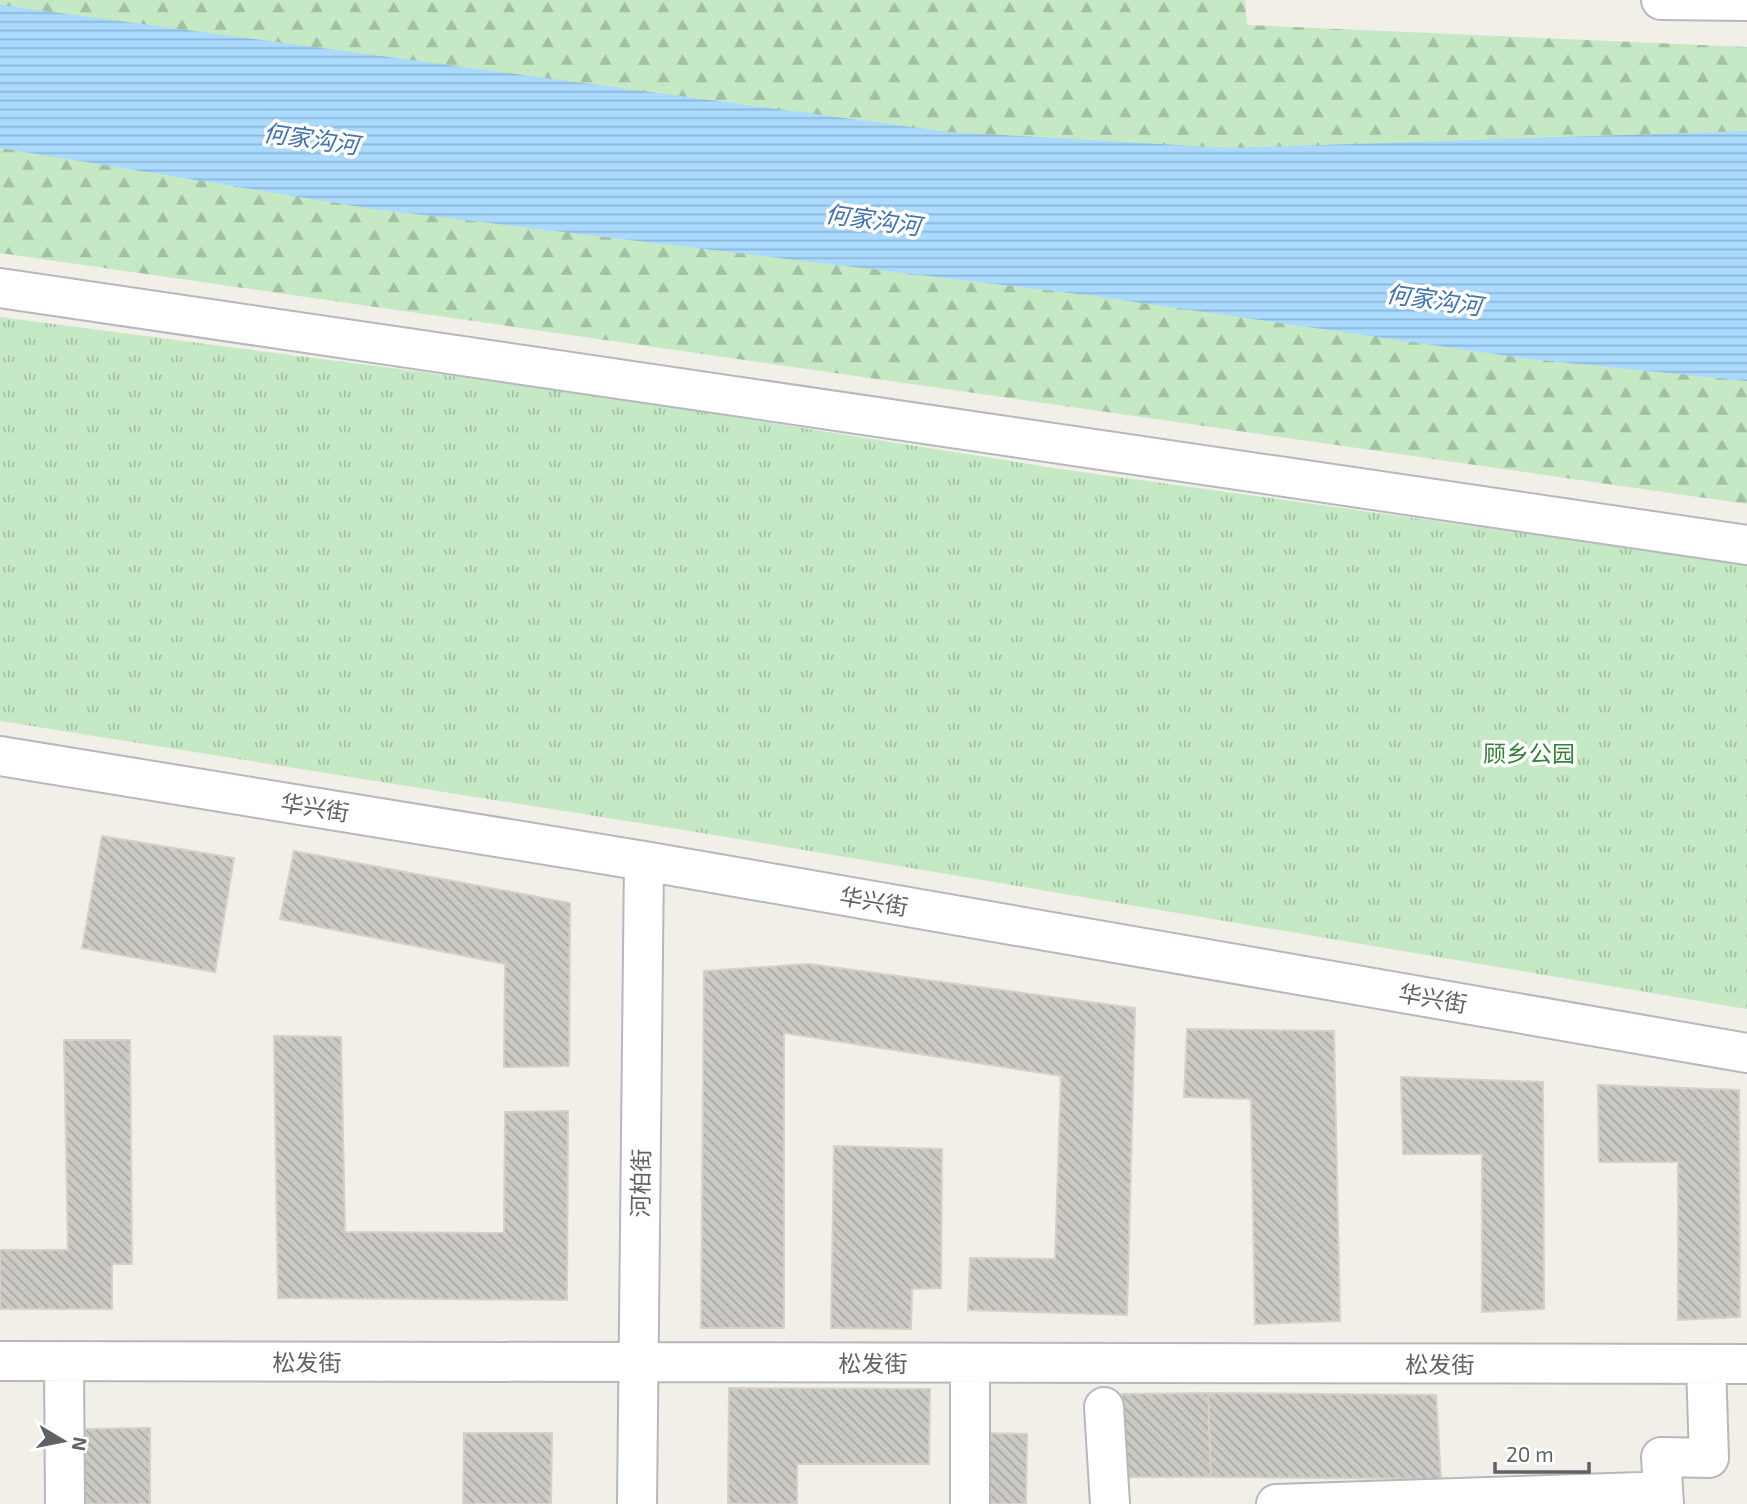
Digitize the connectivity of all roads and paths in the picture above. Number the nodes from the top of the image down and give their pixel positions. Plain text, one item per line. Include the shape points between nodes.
1 (1661, 0) edge
2 (1747, 1) edge
3 (0, 288) edge
4 (1747, 545) edge
5 (0, 756) edge
6 (643, 862) junction
7 (1747, 1053) edge
8 (0, 1361) edge
9 (64, 1361) junction
10 (639, 1363) junction
11 (970, 1363) junction
12 (1706, 1364) junction
13 (1747, 1364) edge
14 (1104, 1407) dead end
15 (1653, 1498) edge
16 (1450, 1501) edge
17 (65, 1504) edge
18 (637, 1504) edge
19 (970, 1504) edge
20 (1110, 1504) edge
21 (1276, 1504) edge

1 - 2 street
3 - 4 street
5 - 6 street, 华兴街
6 - 7 street, 华兴街
6 - 10 street, 河柏街
8 - 9 street, 松发街
9 - 10 street, 松发街
9 - 17 street
10 - 11 street, 松发街
10 - 18 street, 河柏街
11 - 12 street, 松发街
11 - 19 street
12 - 13 street, 松发街
12 - 15 street via 1709,1458 1661,1457
14 - 20 street
15 - 16 street
16 - 21 street

